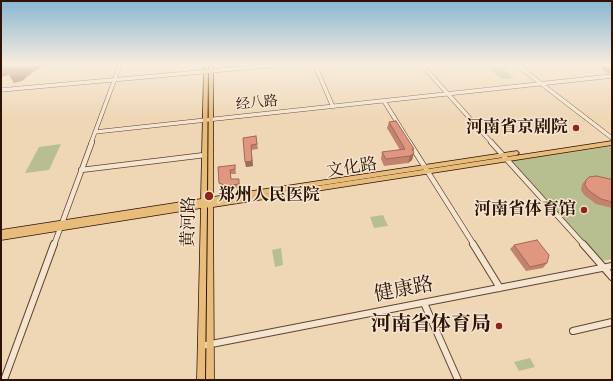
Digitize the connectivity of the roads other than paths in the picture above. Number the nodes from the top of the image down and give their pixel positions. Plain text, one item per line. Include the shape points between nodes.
1 (83, 83) edge
2 (114, 83) edge
3 (208, 83) edge
4 (323, 83) edge
5 (438, 83) edge
6 (553, 83) edge
7 (542, 84) junction
8 (1, 90) edge
9 (448, 94) junction
10 (384, 101) junction
11 (333, 107) junction
12 (208, 120) junction
13 (95, 132) junction
14 (612, 139) edge
15 (612, 143) edge
16 (205, 155) junction
17 (505, 157) junction
18 (426, 169) junction
19 (82, 170) junction
20 (208, 203) junction
21 (61, 226) junction
22 (1, 232) edge
23 (1, 237) edge
24 (612, 266) edge
25 (604, 268) junction
26 (612, 277) edge
27 (500, 288) junction
28 (424, 303) junction
29 (612, 322) edge
30 (573, 331) dead end
31 (210, 345) junction
32 (201, 346) junction
33 (4, 380) edge
34 (201, 380) edge
35 (210, 380) edge
36 (458, 380) edge

1 - 8 street
2 - 13 street
3 - 12 main road, 黄河路
4 - 11 street
5 - 9 street
6 - 7 street, 经八路
7 - 9 street, 经八路
7 - 14 street
9 - 10 street, 经八路
9 - 17 street
10 - 11 street, 经八路
10 - 18 street
11 - 12 street, 经八路
12 - 13 street, 经八路
12 - 16 main road, 黄河路
12 - 20 main road, 黄河路
13 - 19 street
14 - 17 main road, 文化路
15 - 17 main road, 文化路
16 - 19 street
16 - 20 main road, 黄河路
17 - 18 main road, 文化路
17 - 25 street
18 - 20 main road, 文化路
18 - 27 street
19 - 21 street
20 - 21 main road, 文化路
20 - 31 main road, 黄河路
20 - 32 main road, 黄河路
21 - 22 main road, 文化路
21 - 23 main road, 文化路
21 - 33 street
24 - 25 street, 健康路
25 - 26 street
25 - 27 street, 健康路
27 - 28 street, 健康路
28 - 31 street, 健康路
28 - 36 street
29 - 30 street
31 - 32 street, 健康路
31 - 35 main road, 黄河路
32 - 34 main road, 黄河路

